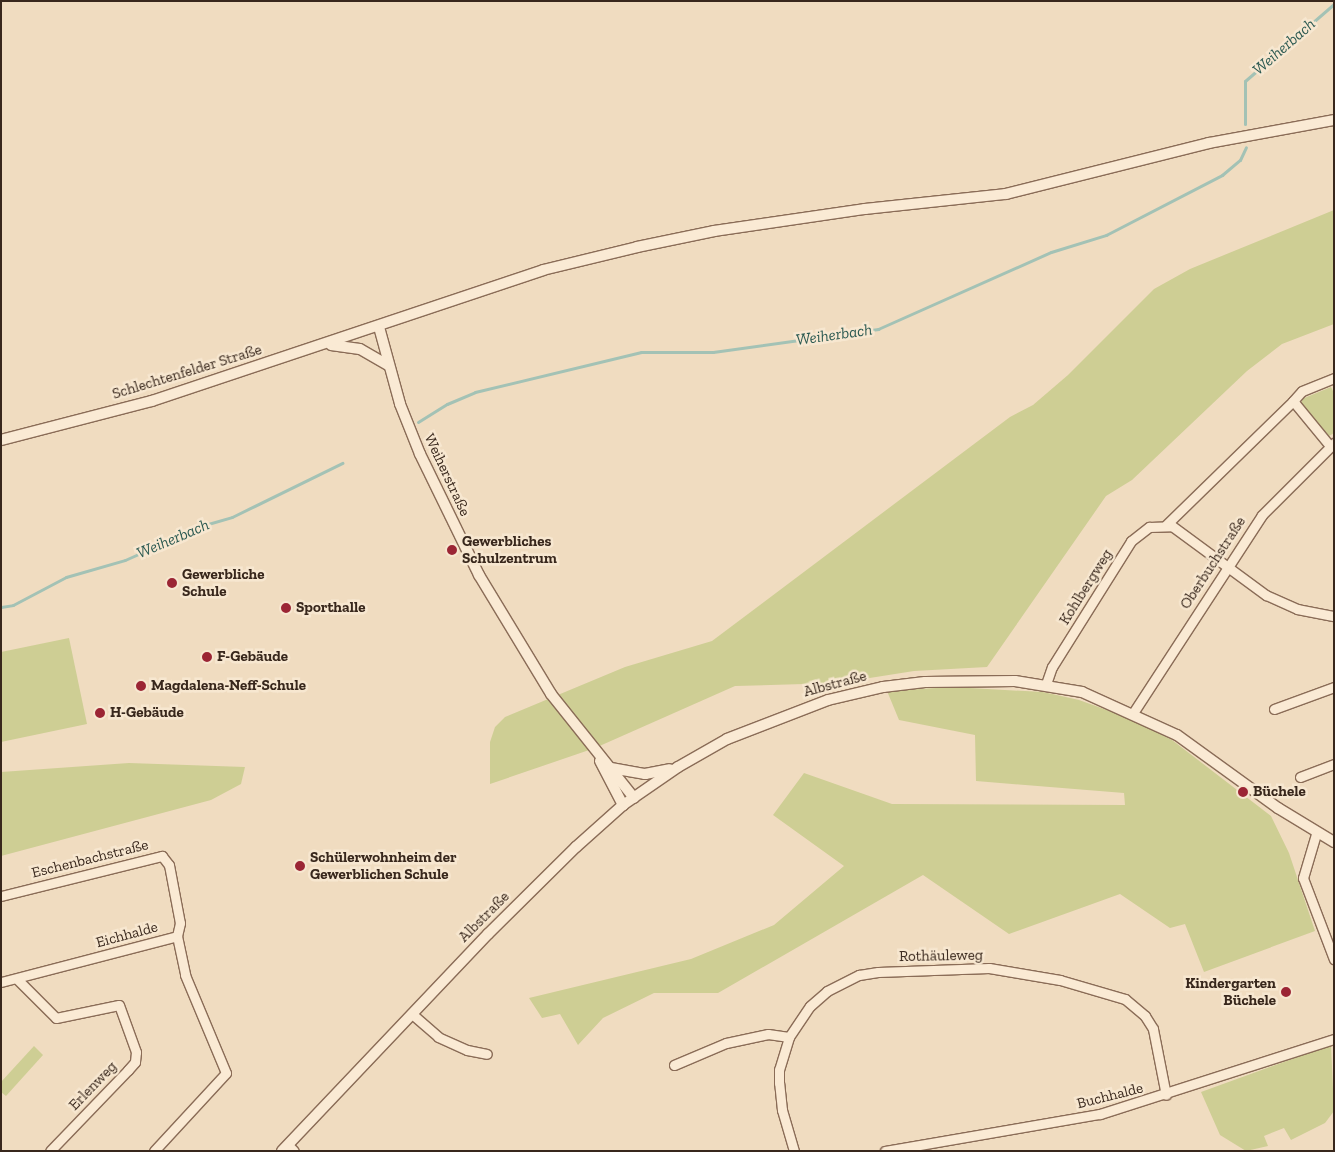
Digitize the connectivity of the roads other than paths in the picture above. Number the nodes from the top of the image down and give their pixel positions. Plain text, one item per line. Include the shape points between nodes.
1 (1334, 120) edge
2 (379, 327) junction
3 (323, 345) junction
4 (388, 365) junction
5 (1334, 378) edge
6 (1292, 401) junction
7 (1, 440) edge
8 (1332, 444) edge
9 (1166, 525) junction
10 (1226, 566) junction
11 (1334, 616) edge
12 (1046, 684) junction
13 (1334, 688) edge
14 (1274, 709) dead end
15 (1133, 713) junction
16 (595, 748) junction
17 (1334, 764) edge
18 (678, 767) junction
19 (611, 768) junction
20 (1300, 777) dead end
21 (634, 798) junction
22 (623, 805) junction
23 (1316, 834) junction
24 (1334, 842) edge
25 (1, 896) edge
26 (177, 936) junction
27 (1334, 959) edge
28 (17, 979) junction
29 (1, 982) edge
30 (412, 1014) junction
31 (789, 1037) junction
32 (1334, 1039) edge
33 (487, 1054) dead end
34 (674, 1065) dead end
35 (1166, 1095) junction
36 (288, 1149) edge
37 (50, 1151) edge
38 (154, 1151) edge
39 (794, 1151) edge
40 (885, 1151) edge

1 - 2 street, Schlechtenfelder Straße via 1209,143 1006,194 865,208 714,231 636,247 543,270
2 - 3 street, Schlechtenfelder Straße
2 - 4 street, Weiherstraße
3 - 4 street via 360,349
3 - 7 street, Schlechtenfelder Straße via 152,401
4 - 16 street, Weiherstraße via 420,454 479,575 551,694
5 - 6 street via 1302,391
6 - 8 street
6 - 9 street
8 - 10 street, Oberbuchstraße via 1262,515
9 - 10 street via 1177,529
9 - 12 street, Kohlbergweg via 1142,530 1132,541 1052,668
10 - 11 street via 1282,604
10 - 15 street, Oberbuchstraße
12 - 15 street, Albstraße via 1082,692
12 - 18 street, Albstraße via 925,682 854,694 753,726
13 - 14 street
15 - 23 street, Albstraße via 1177,735
16 - 19 street, Weiherstraße
16 - 22 street, Weiherstraße
17 - 20 street
18 - 19 street via 645,774
18 - 21 street, Albstraße
19 - 21 street, Weiherstraße
21 - 22 street, Albstraße
22 - 30 street, Albstraße via 549,873
23 - 24 street, Albstraße
23 - 27 street via 1303,878
25 - 26 street, Eschenbachstraße via 162,856 169,865 180,923
26 - 28 street, Eichhalde
26 - 38 street, Eichhalde via 185,975 226,1073
28 - 29 street, Eichhalde
28 - 37 street, Erlenweg via 56,1018 119,1005 136,1052 135,1062
30 - 33 street via 438,1037 467,1050
30 - 36 street, Albstraße
31 - 34 street via 768,1034 726,1042
31 - 35 street, Rothäuleweg via 810,1006 827,991 859,975 938,968 1024,972 1110,992 1135,1005 1153,1029
31 - 39 street, Rothäuleweg via 779,1070 779,1083 782,1110
32 - 35 street, Buchhalde
35 - 40 street, Buchhalde via 1056,1123 929,1141

